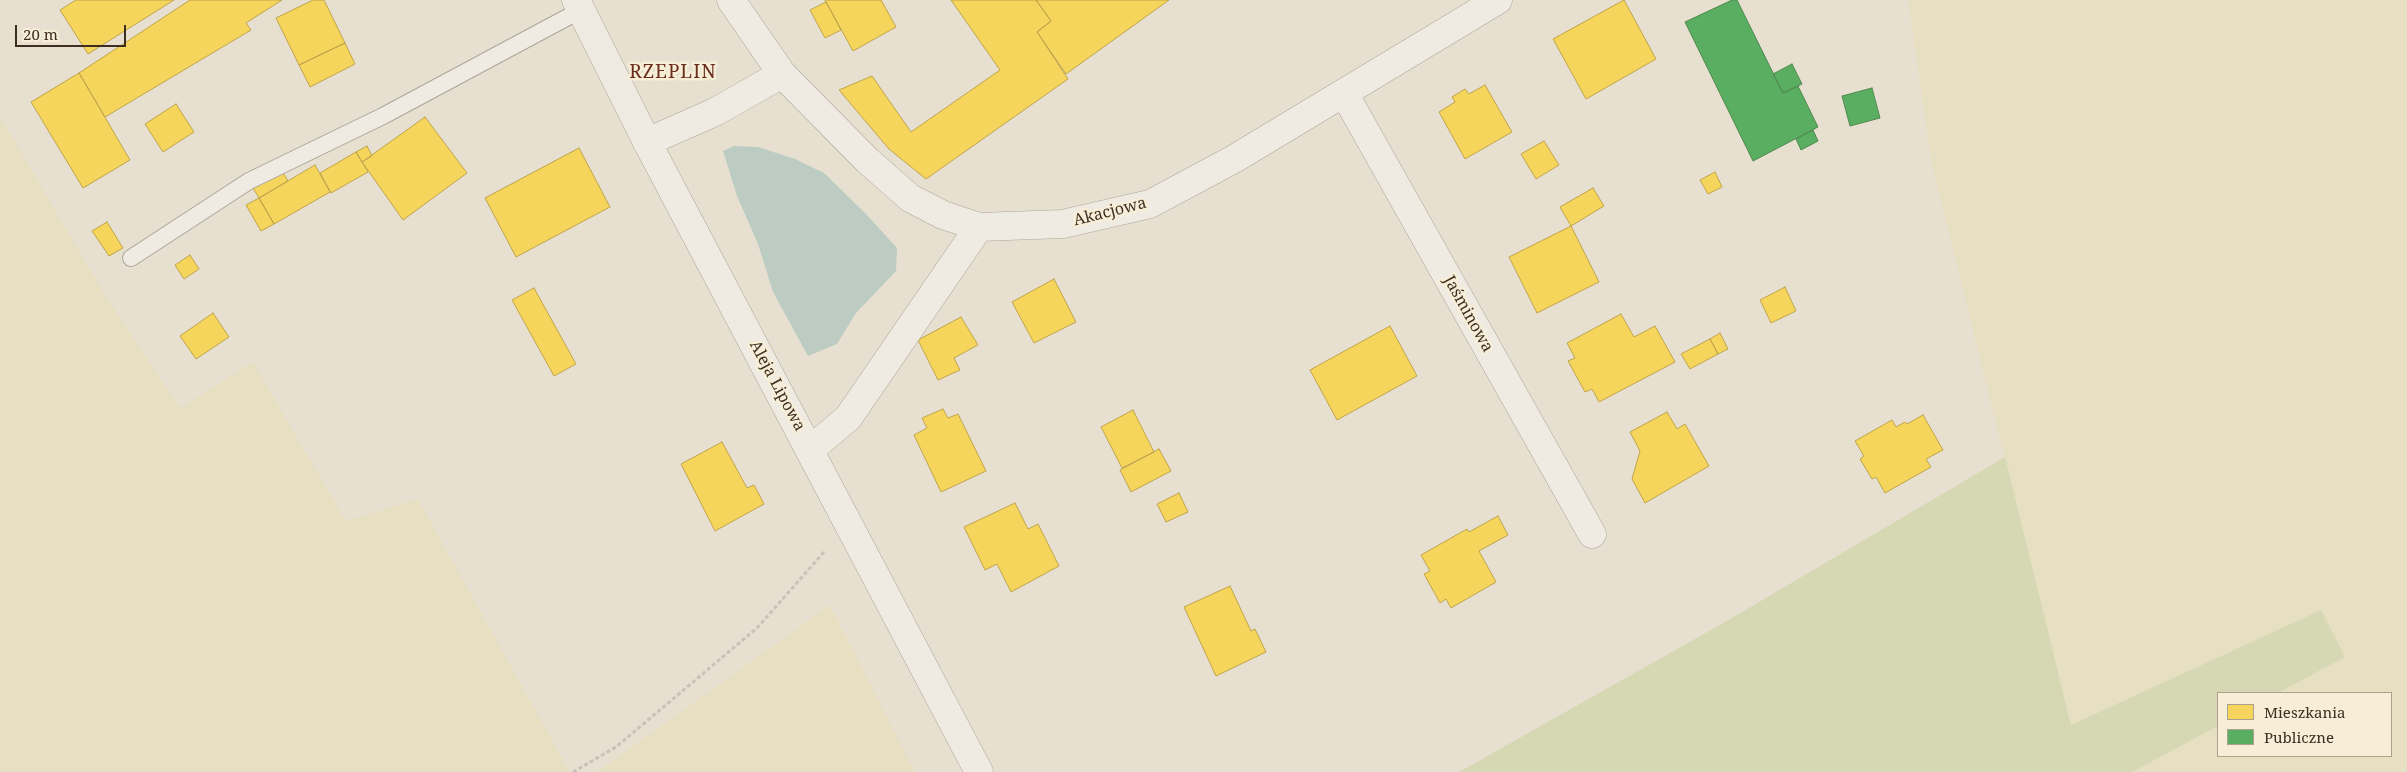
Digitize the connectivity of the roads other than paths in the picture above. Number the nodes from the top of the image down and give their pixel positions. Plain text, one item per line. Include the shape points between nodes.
1 (731, 0) edge
2 (1498, 0) edge
3 (578, 5) edge
4 (782, 74) junction
5 (1344, 93) junction
6 (647, 142) junction
7 (979, 227) junction
8 (131, 258) dead end
9 (811, 449) junction
10 (1592, 534) dead end
11 (979, 772) edge

1 - 4 street
2 - 5 street, Akacjowa
3 - 6 street, Aleja Lipowa
3 - 8 lane via 383,116 249,181
4 - 6 street via 715,112
4 - 7 street via 867,160 910,198 943,215
5 - 7 street, Akacjowa via 1234,159 1150,204 1063,224
5 - 10 street, Jaśminowa
6 - 9 street, Aleja Lipowa
7 - 9 street via 848,418
9 - 11 street, Aleja Lipowa

